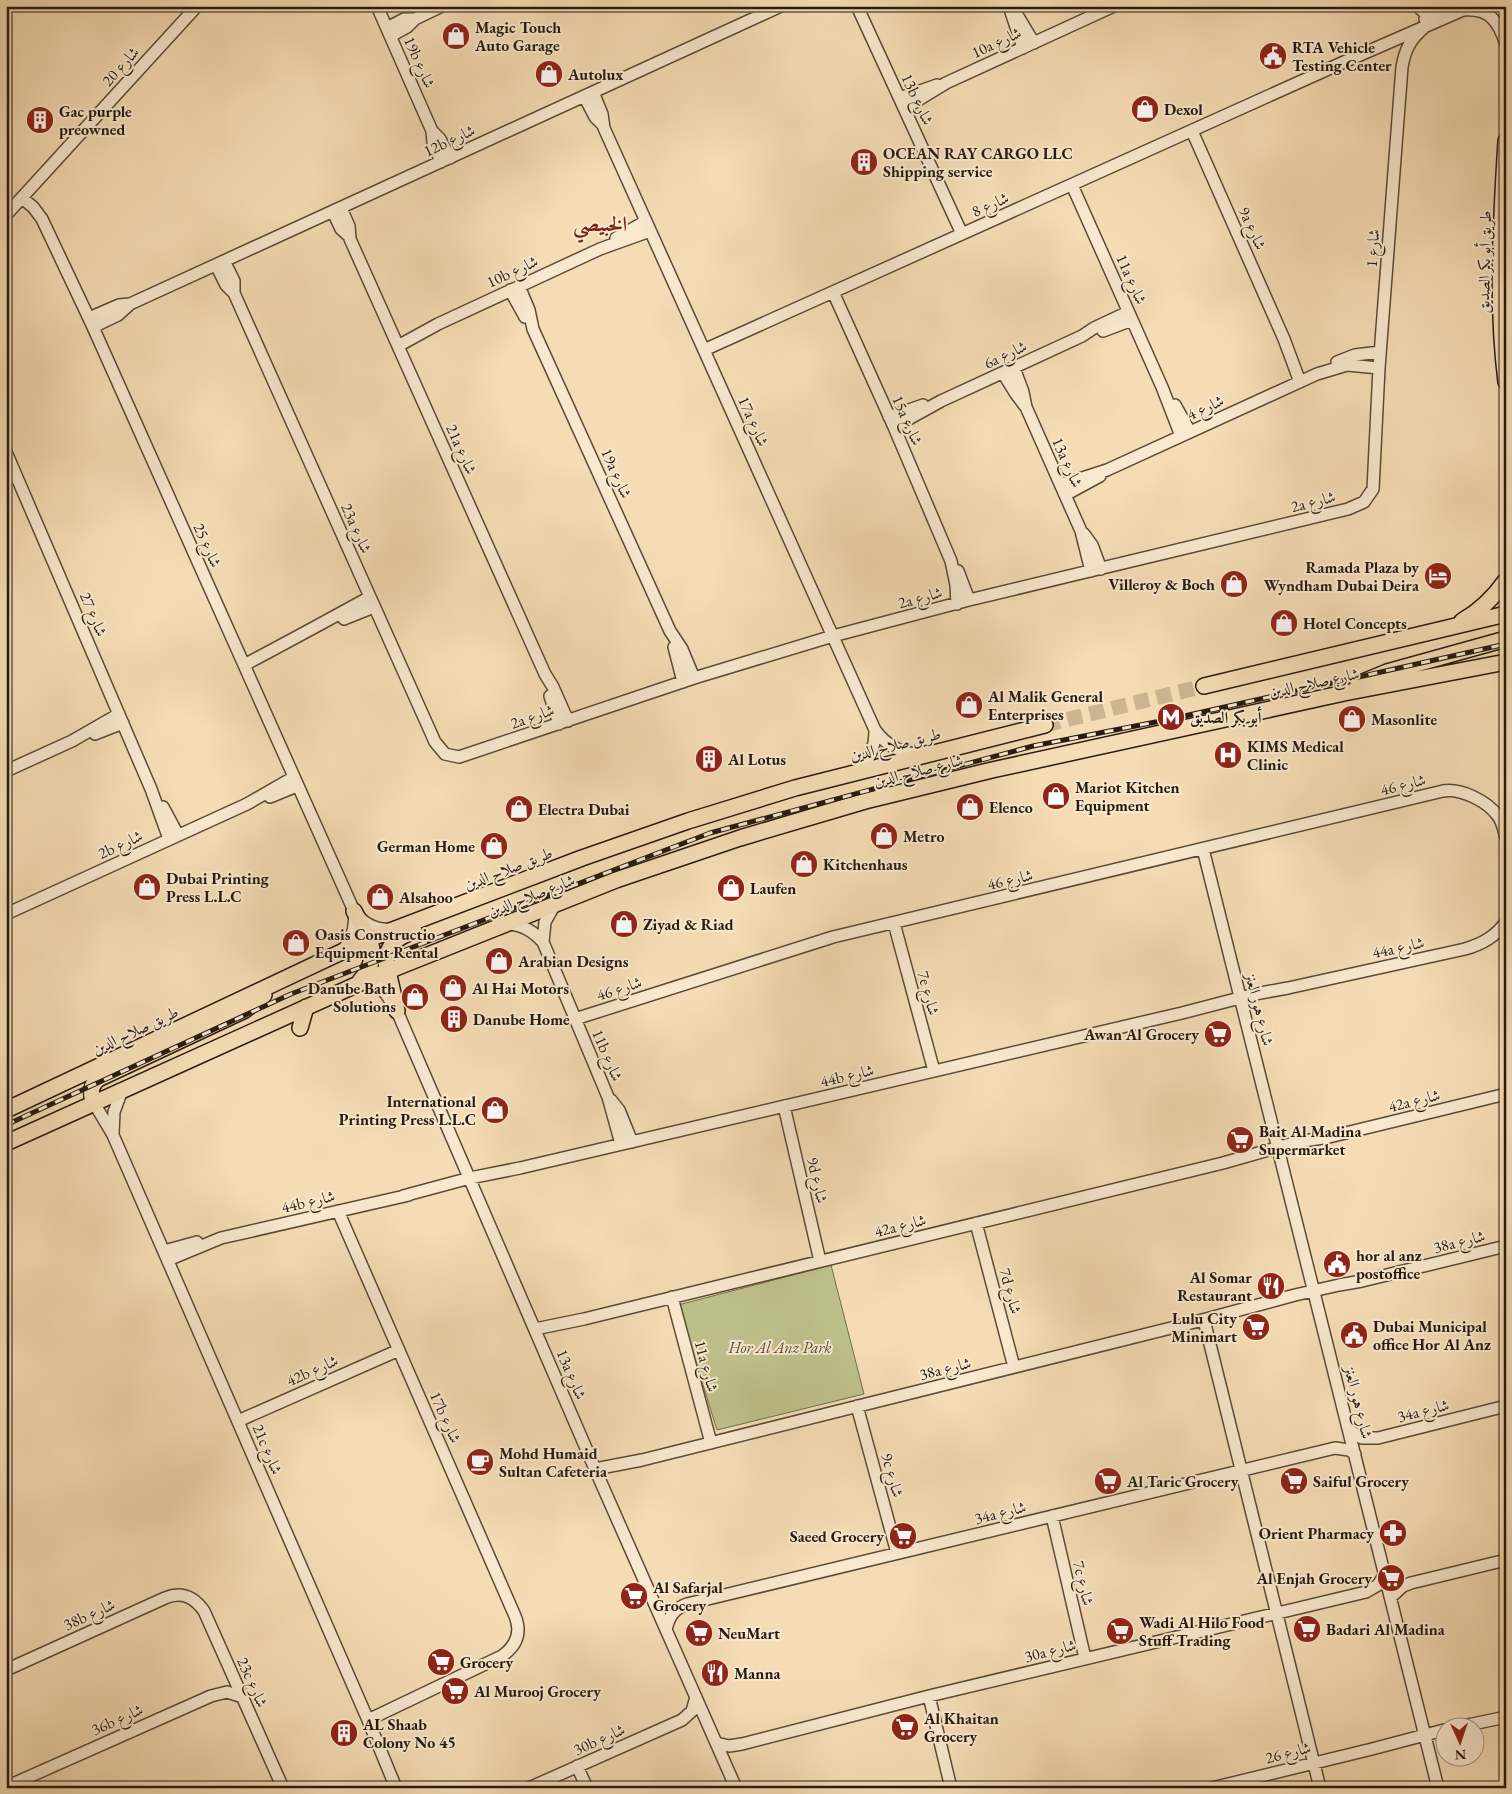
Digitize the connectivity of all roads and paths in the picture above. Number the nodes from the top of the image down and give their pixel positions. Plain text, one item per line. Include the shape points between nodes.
1 (196, 6) edge
2 (377, 6) edge
3 (442, 6) edge
4 (781, 6) edge
5 (856, 6) edge
6 (1011, 6) edge
7 (1114, 6) edge
8 (1417, 6) edge
9 (1443, 9) edge
10 (1426, 26) junction
11 (389, 32) junction
12 (1034, 43) junction
13 (1506, 44) edge
14 (1023, 48) junction
15 (1344, 62) junction
16 (589, 94) junction
17 (902, 103) junction
18 (1192, 130) junction
19 (1506, 142) edge
20 (445, 160) junction
21 (1072, 184) junction
22 (22, 198) junction
23 (337, 210) junction
24 (6, 215) edge
25 (648, 226) junction
26 (962, 234) junction
27 (220, 263) junction
28 (514, 288) junction
29 (832, 292) junction
30 (1130, 316) junction
31 (91, 323) junction
32 (396, 342) junction
33 (704, 350) junction
34 (1380, 352) junction
35 (1379, 368) junction
36 (1008, 370) junction
37 (1308, 378) junction
38 (1506, 382) edge
39 (892, 422) junction
40 (1186, 434) junction
41 (6, 452) edge
42 (1374, 480) joint
43 (1063, 490) junction
44 (951, 561) junction
45 (1096, 570) junction
46 (1506, 580) edge
47 (969, 600) junction
48 (372, 602) junction
49 (957, 604) junction
50 (1506, 614) edge
51 (1451, 627) junction
52 (833, 636) junction
53 (1506, 639) edge
54 (242, 661) junction
55 (1501, 665) edge
56 (689, 680) junction
57 (1204, 686) tunnel mouth
58 (1344, 693) junction
59 (121, 718) junction
60 (564, 722) junction
61 (1046, 725) tunnel mouth
62 (875, 730) junction
63 (924, 754) junction
64 (467, 755) joint
65 (6, 771) edge
66 (856, 772) junction
67 (296, 781) junction
68 (173, 837) junction
69 (1506, 838) edge
70 (1203, 849) junction
71 (530, 878) junction
72 (555, 904) junction
73 (354, 912) junction
74 (6, 914) edge
75 (1506, 922) edge
76 (894, 923) junction
77 (503, 924) junction
78 (396, 928) junction
79 (369, 939) junction
80 (542, 942) junction
81 (339, 954) junction
82 (388, 971) junction
83 (366, 980) junction
84 (271, 986) junction
85 (1241, 1001) junction
86 (306, 1007) junction
87 (397, 1010) junction
88 (575, 1020) junction
89 (300, 1028) dead end
90 (934, 1071) junction
91 (122, 1090) junction
92 (1506, 1094) edge
93 (94, 1103) junction
94 (784, 1106) junction
95 (6, 1110) edge
96 (113, 1135) junction
97 (6, 1143) edge
98 (626, 1143) junction
99 (1279, 1151) junction
100 (471, 1180) junction
101 (338, 1211) junction
102 (976, 1223) junction
103 (1506, 1246) edge
104 (166, 1256) junction
105 (820, 1261) junction
106 (1315, 1294) junction
107 (672, 1297) junction
108 (1204, 1320) junction
109 (536, 1332) junction
110 (399, 1350) junction
111 (1014, 1367) junction
112 (857, 1406) junction
113 (1506, 1406) edge
114 (238, 1420) junction
115 (1349, 1430) junction
116 (711, 1442) junction
117 (1355, 1454) junction
118 (1241, 1470) junction
119 (596, 1472) junction
120 (1052, 1516) junction
121 (897, 1553) junction
122 (1506, 1560) edge
123 (1385, 1574) junction
124 (186, 1596) joint
125 (1391, 1596) junction
126 (1277, 1613) junction
127 (666, 1630) junction
128 (1085, 1658) junction
129 (6, 1670) edge
130 (929, 1696) junction
131 (242, 1697) junction
132 (696, 1698) junction
133 (1506, 1717) edge
134 (368, 1720) junction
135 (682, 1720) junction
136 (707, 1722) junction
137 (1484, 1722) edge
138 (1434, 1734) edge
139 (1434, 1737) edge
140 (1426, 1738) junction
141 (716, 1743) junction
142 (1314, 1763) junction
143 (578, 1766) junction
144 (6, 1787) edge
145 (283, 1788) edge
146 (397, 1788) edge
147 (529, 1788) edge
148 (587, 1788) edge
149 (736, 1788) edge
150 (950, 1788) edge
151 (1212, 1788) edge
152 (1320, 1788) edge
153 (1438, 1788) edge

1 - 22 street, شارع 20
2 - 11 street, 19b شارع
3 - 11 street via 408,26
4 - 16 street, 12b شارع
5 - 17 street, 13b شارع
6 - 12 street
6 - 14 street
7 - 12 street, 10a شارع
8 - 9 street via 1424,12
9 - 15 street, شارع 8
10 - 13 street, شارع 8 via 1463,10 1482,12 1498,24
10 - 15 street, شارع 8
10 - 34 street, شارع 1 via 1408,45 1402,67
11 - 20 street, 19b شارع via 432,131 433,142
12 - 14 street, 10a شارع
14 - 17 street, 10a شارع
15 - 18 street, شارع 8
16 - 20 street, 12b شارع
16 - 25 street, 17a شارع via 595,117 603,125
17 - 26 street, 13b شارع
18 - 21 street, شارع 8
18 - 37 street, 9a شارع via 1284,339
19 - 38 main road, طريق أبو بكر الصديق via 1500,241 1500,314
20 - 23 street, 12b شارع
21 - 26 street, شارع 8
21 - 30 street, 11a شارع
22 - 24 street, شارع 20
22 - 31 street, شارع 25 via 42,219
23 - 27 street, 12b شارع
23 - 32 street, 21a شارع via 341,229 350,237
25 - 28 street, 10b شارع via 618,236 600,249
25 - 33 street, 17a شارع
26 - 29 street, شارع 8
27 - 31 street, 12b شارع via 130,304 118,315
27 - 48 street, 23a شارع via 226,285 234,293
28 - 32 street, 10b شارع
28 - 56 street, 19a شارع via 670,631
29 - 33 street, شارع 8
29 - 39 street, 15a شارع
30 - 36 street, 6a شارع
30 - 40 street, 11a شارع
31 - 54 street, شارع 25
32 - 60 street, 21a شارع
33 - 52 street, 17a شارع
34 - 35 street, شارع 1
34 - 37 street, شارع 4 via 1348,357
35 - 37 street, شارع 4 via 1347,365
35 - 42 street, شارع 1
36 - 39 street, 6a شارع
36 - 43 street, 13a شارع via 1016,394 1026,407
37 - 40 street, شارع 4
39 - 44 street, 15a شارع
40 - 43 street, شارع 4 via 1107,470 1090,482
41 - 59 street, شارع 27
42 - 45 street, 2a شارع via 1370,496 1356,507
43 - 45 street, 13a شارع
44 - 47 street, 15a شارع via 962,578
44 - 49 street, 15a شارع
45 - 47 street, 2a شارع
46 - 51 main road via 1481,608
47 - 49 street, 2a شارع
48 - 54 street via 292,638 278,641
48 - 64 street, 23a شارع via 439,749 452,756
49 - 52 street, 2a شارع
50 - 51 main road, شارع صلاح الدين
51 - 57 main road, شارع صلاح الدين
52 - 56 street, 2a شارع
52 - 62 street, 17a شارع
53 - 58 main road via 1372,677
54 - 67 street, شارع 25
55 - 58 main road, شارع صلاح الدين
56 - 60 street, 2a شارع
58 - 72 main road, شارع صلاح الدين via 865,801 713,847
59 - 65 street via 85,738
59 - 68 street, شارع 27
60 - 64 street, 2a شارع
61 - 63 main road, طريق صلاح الدين
62 - 63 street, 17a شارع via 882,739 901,751
62 - 66 street via 873,749
63 - 66 main road, طريق صلاح الدين
66 - 71 main road, طريق صلاح الدين via 688,821
67 - 68 street, 2b شارع
67 - 73 street, شارع 25
68 - 74 street, 2b شارع
69 - 70 street, شارع 46 via 1494,812 1457,790
70 - 76 street, شارع 46
70 - 85 street, شارع هور العنز
71 - 78 main road, طريق صلاح الدين
71 - 82 main road via 510,895 400,937 389,948
72 - 77 main road, شارع صلاح الدين
72 - 80 street via 545,922
73 - 78 street, شارع 25 via 373,927
73 - 79 main road
73 - 81 street, شارع 25 via 351,939
75 - 85 street, 44a شارع via 1491,939 1479,946
76 - 88 street, شارع 46 via 802,946
76 - 90 street, 7e شارع
77 - 80 street, 11b شارع via 525,928
77 - 82 main road, شارع صلاح الدين
78 - 79 main road, طريق صلاح الدين
79 - 81 main road, طريق صلاح الدين
79 - 83 main road via 374,953
80 - 88 street, 11b شارع
81 - 84 main road, طريق صلاح الدين
82 - 83 main road, شارع صلاح الدين
82 - 87 main road
83 - 86 main road
83 - 87 street, 13a شارع via 386,994
84 - 93 main road via 245,1010 98,1078 90,1090
84 - 95 main road, طريق صلاح الدين
85 - 90 street, 44b شارع
85 - 99 street, شارع هور العنز
86 - 89 main road
86 - 91 main road
87 - 100 street, 13a شارع
88 - 98 street, 11b شارع
90 - 94 street, 44b شارع
91 - 93 main road
91 - 96 street, 21c شارع via 114,1112
92 - 99 street, 42a شارع
93 - 96 street, 21c شارع
93 - 97 main road
94 - 98 street, 44b شارع
94 - 105 street, 9d شارع
96 - 104 street, 21c شارع
98 - 100 street, 44b شارع
99 - 102 street, 42a شارع
99 - 106 street, شارع هور العنز
100 - 101 street, 44b شارع
100 - 109 street, 13a شارع
101 - 104 street, 44b شارع via 221,1238
101 - 110 street, 17b شارع
102 - 105 street, 42a شارع
102 - 111 street, 7d شارع
103 - 106 street, 38a شارع
104 - 114 street, 21c شارع
105 - 107 street, 42a شارع
106 - 108 street, 38a شارع
106 - 115 street, شارع هور العنز
107 - 109 street, 42a شارع
107 - 116 street, 11a شارع
108 - 111 street, 38a شارع
108 - 118 street
109 - 119 street, 13a شارع
110 - 114 street, 42b شارع
110 - 134 street, 17b شارع via 518,1623 518,1637 502,1656
111 - 112 street, 38a شارع
112 - 116 street, 38a شارع
112 - 121 street, 9c شارع
113 - 115 street, 34a شارع via 1378,1438 1362,1438
114 - 134 street, 21c شارع
115 - 117 street, شارع هور العنز
116 - 119 street, 38a شارع
117 - 118 street, 34a شارع via 1335,1448
117 - 123 street, شارع هور العنز
118 - 120 street, 34a شارع
118 - 126 street
119 - 127 street, 13a شارع
120 - 121 street, 34a شارع
120 - 128 street, 7c شارع
121 - 127 street, 34a شارع via 687,1604 672,1613
122 - 125 street via 1411,1583
123 - 125 street, شارع هور العنز
123 - 126 street, 30a شارع via 1378,1585 1366,1592
124 - 129 street, 38b شارع via 171,1595
124 - 131 street, 23c شارع via 204,1611
125 - 140 street, شارع هور العنز
126 - 128 street, 30a شارع
126 - 142 street
127 - 132 street, 13a شارع
128 - 130 street, 30a شارع
130 - 141 street, 30a شارع via 742,1744
130 - 150 street
131 - 144 street, 36b شارع via 227,1692 211,1696
131 - 145 street, 23c شارع
132 - 135 street via 692,1711
132 - 136 street, 13a شارع
133 - 137 street
134 - 146 street, 21c شارع
135 - 136 street, 30b شارع via 695,1718
135 - 143 street, 30b شارع
136 - 141 street, 13a شارع
138 - 140 street, شارع 26
139 - 140 street, شارع 26
140 - 142 street, شارع 26
140 - 153 street, شارع هور العنز
141 - 149 street, 13a شارع
142 - 151 street, شارع 26
142 - 152 street
143 - 147 street, 30b شارع
143 - 148 street

